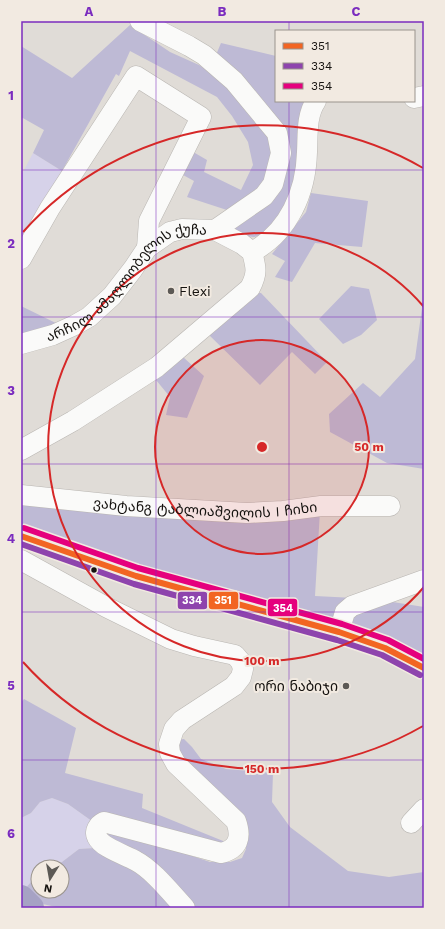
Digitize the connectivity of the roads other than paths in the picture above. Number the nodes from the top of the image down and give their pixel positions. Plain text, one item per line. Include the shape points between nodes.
1 (140, 21) edge
2 (315, 102) edge
3 (215, 230) junction
4 (147, 248) junction
5 (252, 252) junction
6 (21, 259) edge
7 (21, 344) edge
8 (21, 450) edge
9 (21, 495) edge
10 (390, 506) dead end
11 (21, 536) edge
12 (21, 560) edge
13 (424, 580) edge
14 (339, 632) junction
15 (423, 669) edge
16 (185, 908) edge

1 - 3 street, არჩილ ამაღლობელის ქუჩა via 190,46 221,68 277,133 281,153 273,184 264,196
2 - 5 street via 307,131 306,170 297,204 274,236
3 - 4 street, არჩილ ამაღლობელის ქუჩა via 182,229 170,232
3 - 5 street
4 - 6 street via 149,221 201,117 136,76 50,208
4 - 7 street, არჩილ ამაღლობელის ქუჩა via 112,296 89,317 53,335
5 - 8 street via 257,270 250,288 157,367 73,421
9 - 10 street, ვახტანგ ტაბლიაშვილის I ჩიხი via 126,506 247,513 321,506
11 - 14 main road via 136,576
12 - 16 street via 171,639 235,656 240,662 243,669 234,686 182,720 174,729 169,744 170,753 176,764 236,821 240,830 235,846 230,851 221,853 104,822 96,832 104,845 138,862
13 - 14 street via 352,606 345,612
14 - 15 main road via 385,648

